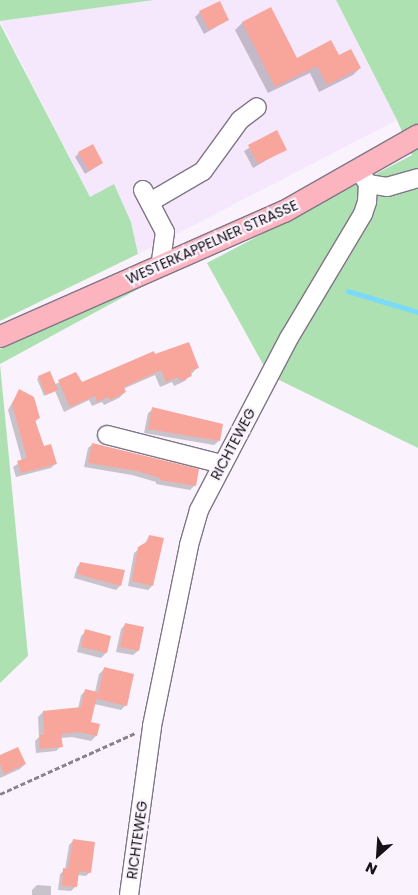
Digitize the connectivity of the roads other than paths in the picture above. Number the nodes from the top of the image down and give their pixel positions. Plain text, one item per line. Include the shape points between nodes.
1 (257, 107) dead end
2 (418, 135) edge
3 (363, 177) junction
4 (418, 178) edge
5 (160, 266) junction
6 (0, 336) edge
7 (107, 435) dead end
8 (222, 464) junction
9 (129, 895) edge

1 - 5 street via 240,120 203,171 147,196 165,232
2 - 3 main road, WESTERKAPPELNER STRASSE
3 - 4 street via 387,187
3 - 5 main road, WESTERKAPPELNER STRASSE
3 - 8 street, RICHTEWEG via 367,202 363,214 289,338
5 - 6 main road, WESTERKAPPELNER STRASSE
7 - 8 street
8 - 9 street, RICHTEWEG via 199,510 189,545 152,726

